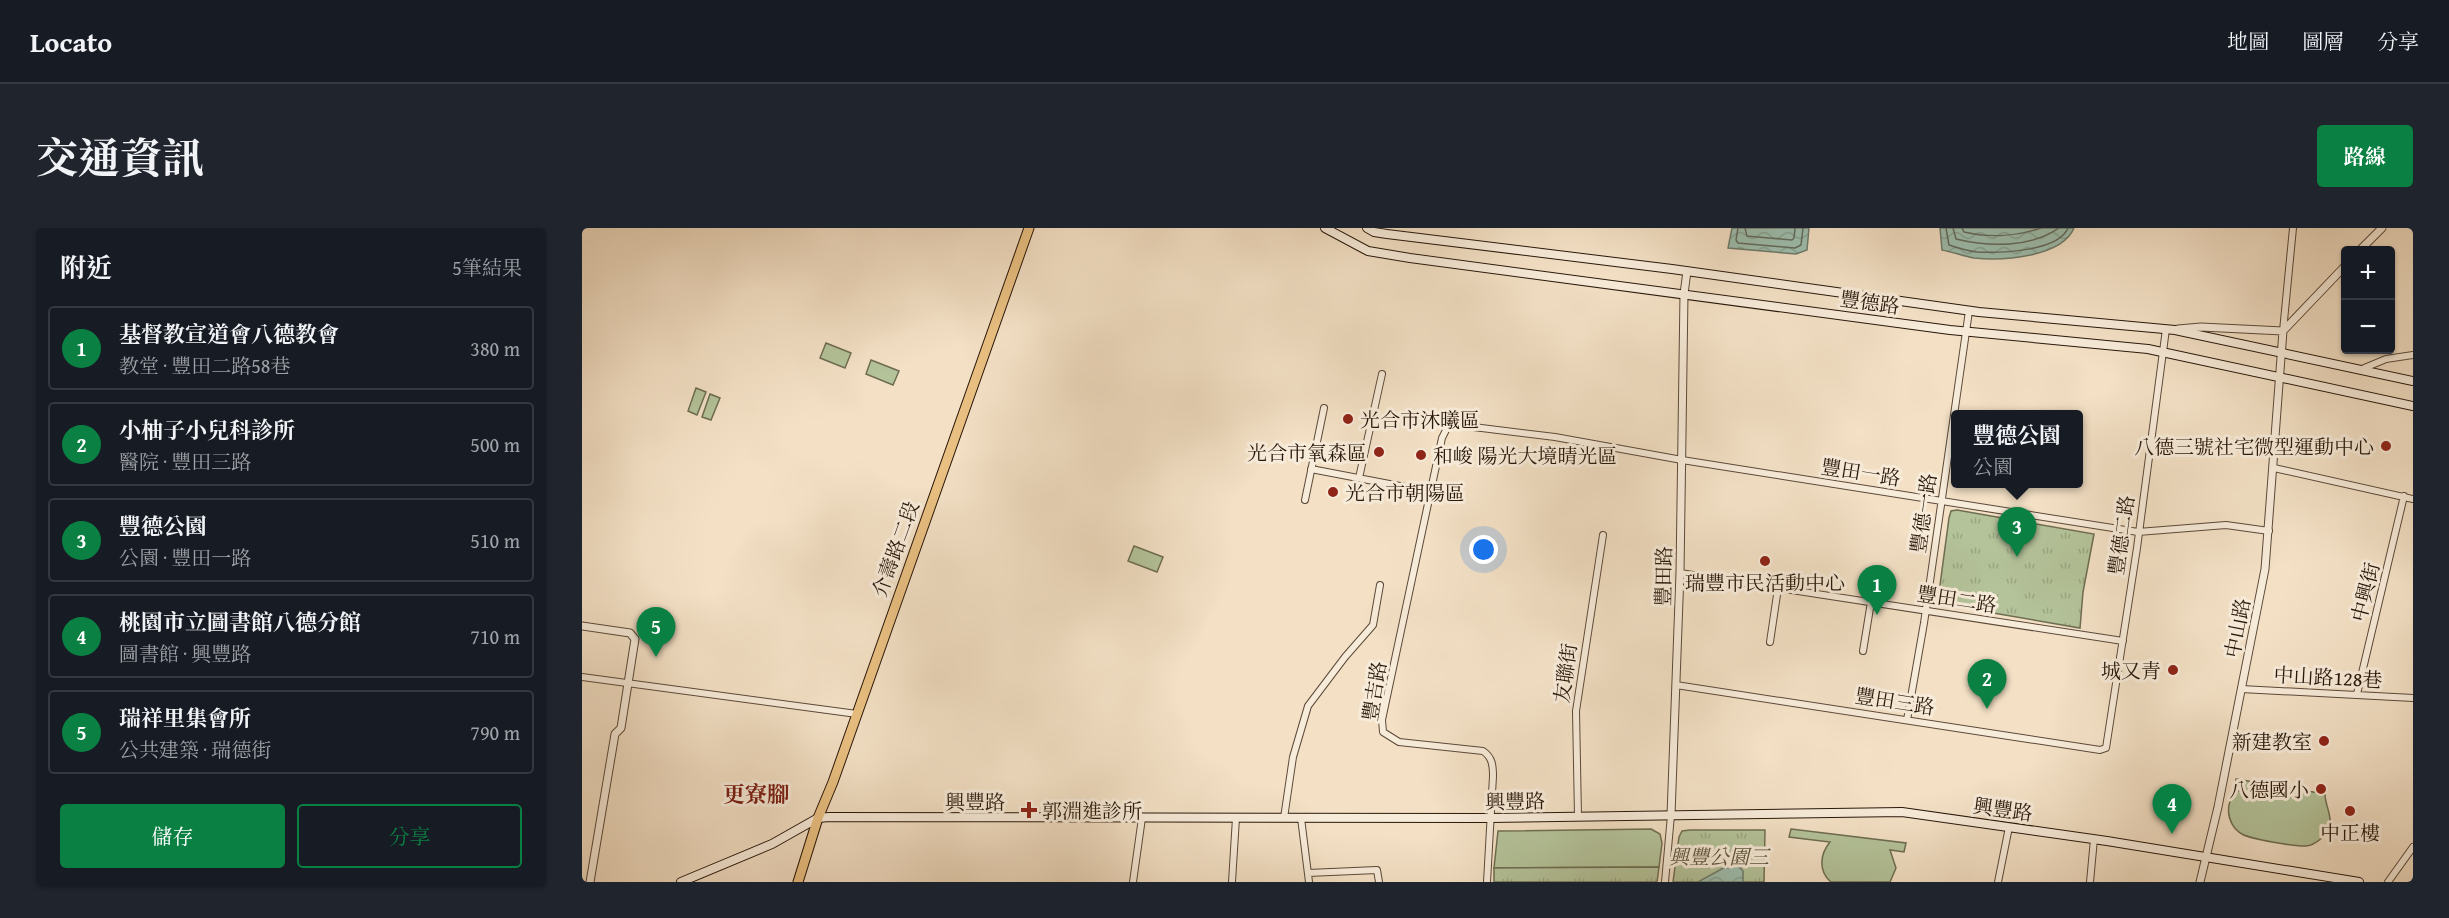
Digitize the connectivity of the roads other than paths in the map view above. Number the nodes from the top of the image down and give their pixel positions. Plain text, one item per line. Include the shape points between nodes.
1 (1029, 228) edge
2 (1325, 228) edge
3 (1368, 228) edge
4 (2293, 228) edge
5 (2382, 228) edge
6 (2364, 246) edge
7 (2341, 270) edge
8 (1687, 271) junction
9 (1684, 294) junction
10 (1969, 311) junction
11 (2171, 329) junction
12 (2283, 331) junction
13 (1966, 332) junction
14 (2162, 351) junction
15 (2281, 351) junction
16 (2413, 355) edge
17 (2362, 369) junction
18 (1382, 374) dead end
19 (2280, 376) junction
20 (2413, 381) edge
21 (2413, 406) edge
22 (1324, 408) dead end
23 (1954, 410) edge
24 (1449, 424) joint
25 (1951, 433) edge
26 (1682, 460) junction
27 (2274, 468) junction
28 (1311, 469) junction
29 (1359, 478) junction
30 (1431, 492) junction
31 (2403, 496) junction
32 (2413, 499) edge
33 (1305, 500) dead end
34 (1941, 501) junction
35 (2269, 531) junction
36 (2138, 532) junction
37 (1603, 535) dead end
38 (1680, 573) junction
39 (1380, 585) dead end
40 (1778, 588) junction
41 (1871, 602) junction
42 (1926, 611) junction
43 (582, 626) edge
44 (2122, 641) junction
45 (1770, 642) dead end
46 (1863, 651) dead end
47 (582, 677) edge
48 (628, 683) junction
49 (1676, 685) junction
50 (2241, 689) junction
51 (2357, 694) junction
52 (2413, 698) edge
53 (857, 714) junction
54 (1907, 720) junction
55 (2107, 746) joint
56 (1671, 815) junction
57 (1578, 816) junction
58 (818, 818) junction
59 (1142, 818) junction
60 (1236, 818) junction
61 (1284, 818) junction
62 (1301, 818) junction
63 (1490, 818) junction
64 (2009, 827) junction
65 (2094, 839) junction
66 (2413, 847) edge
67 (2208, 856) junction
68 (1308, 873) junction
69 (590, 882) edge
70 (681, 882) edge
71 (798, 882) edge
72 (1133, 882) edge
73 (1232, 882) edge
74 (1309, 882) edge
75 (1379, 882) edge
76 (1487, 882) edge
77 (1665, 882) edge
78 (1998, 882) edge
79 (2090, 882) edge
80 (2200, 882) edge
81 (2359, 882) edge
82 (2388, 882) edge

1 - 53 main road, 介壽路二段
2 - 9 main road, 豐德路 via 1368,251
3 - 8 main road, 豐德路 via 1387,234
4 - 12 street
5 - 6 street
7 - 12 street
8 - 9 street, 豐田路
8 - 10 main road, 豐德路
9 - 13 main road, 豐德路
9 - 26 street, 豐田路
10 - 11 main road, 豐德路
10 - 13 street, 豐德一路
11 - 12 street
11 - 14 street, 豐德二路
11 - 15 main road, 豐德路
12 - 15 street, 中山路
13 - 14 main road, 豐德路
13 - 23 street, 豐德一路
14 - 19 main road, 豐德路
14 - 36 street, 豐德二路
15 - 17 main road, 豐德路
15 - 19 street, 中山路
16 - 17 street via 2386,359
17 - 20 main road, 豐德路
18 - 29 street
19 - 21 main road, 豐德路
19 - 27 street, 中山路
22 - 28 street
24 - 26 street, 豐田一路 via 1555,437
24 - 30 street, 豐吉路 via 1442,438
25 - 34 street, 豐德一路
26 - 34 street, 豐田一路
26 - 38 street, 豐田路
27 - 31 street
27 - 35 street, 中山路
28 - 29 street
28 - 33 street
29 - 30 street
30 - 63 street, 豐吉路 via 1383,732 1399,742 1483,751 1489,755
31 - 32 street
31 - 51 street, 中興街
34 - 36 street, 豐田一路
34 - 42 street, 豐德一路
35 - 36 street, 豐田一路 via 2226,525
35 - 50 street, 中山路
36 - 44 street, 豐德二路
37 - 57 street, 友聯街 via 1576,711
38 - 40 street, 豐田二路
38 - 49 street, 豐田路
39 - 61 street via 1373,625 1308,706 1293,757
40 - 41 street, 豐田二路
40 - 45 street
41 - 42 street, 豐田二路
41 - 46 street
42 - 44 street, 豐田二路
42 - 54 street, 豐德一路
43 - 48 street via 634,635
44 - 55 street, 豐德二路
47 - 48 street
48 - 53 street
48 - 69 street via 621,728 615,734
49 - 54 street, 豐田三路
49 - 56 street, 豐田路
50 - 51 street, 中山路128巷
50 - 67 street, 中山路
51 - 52 street, 中山路128巷
53 - 58 main road, 介壽路二段
54 - 55 street, 豐田三路 via 2100,750
56 - 57 main road, 興豐路
56 - 64 main road, 興豐路 via 1902,812
56 - 77 street, 豐田路
57 - 63 main road, 興豐路
58 - 59 main road, 興豐路
58 - 70 main road, 興豐路 via 772,844
58 - 71 main road, 介壽路二段
59 - 60 main road, 興豐路
59 - 72 street
60 - 61 main road, 興豐路
60 - 73 street
61 - 62 main road, 興豐路
62 - 63 main road, 興豐路
62 - 68 street
63 - 76 street, 豐吉路
64 - 65 main road, 興豐路
64 - 78 street
65 - 67 main road, 興豐路
65 - 79 street
66 - 82 street
67 - 80 street, 中山路
67 - 81 main road, 興豐路
68 - 74 street
68 - 75 street via 1377,870

